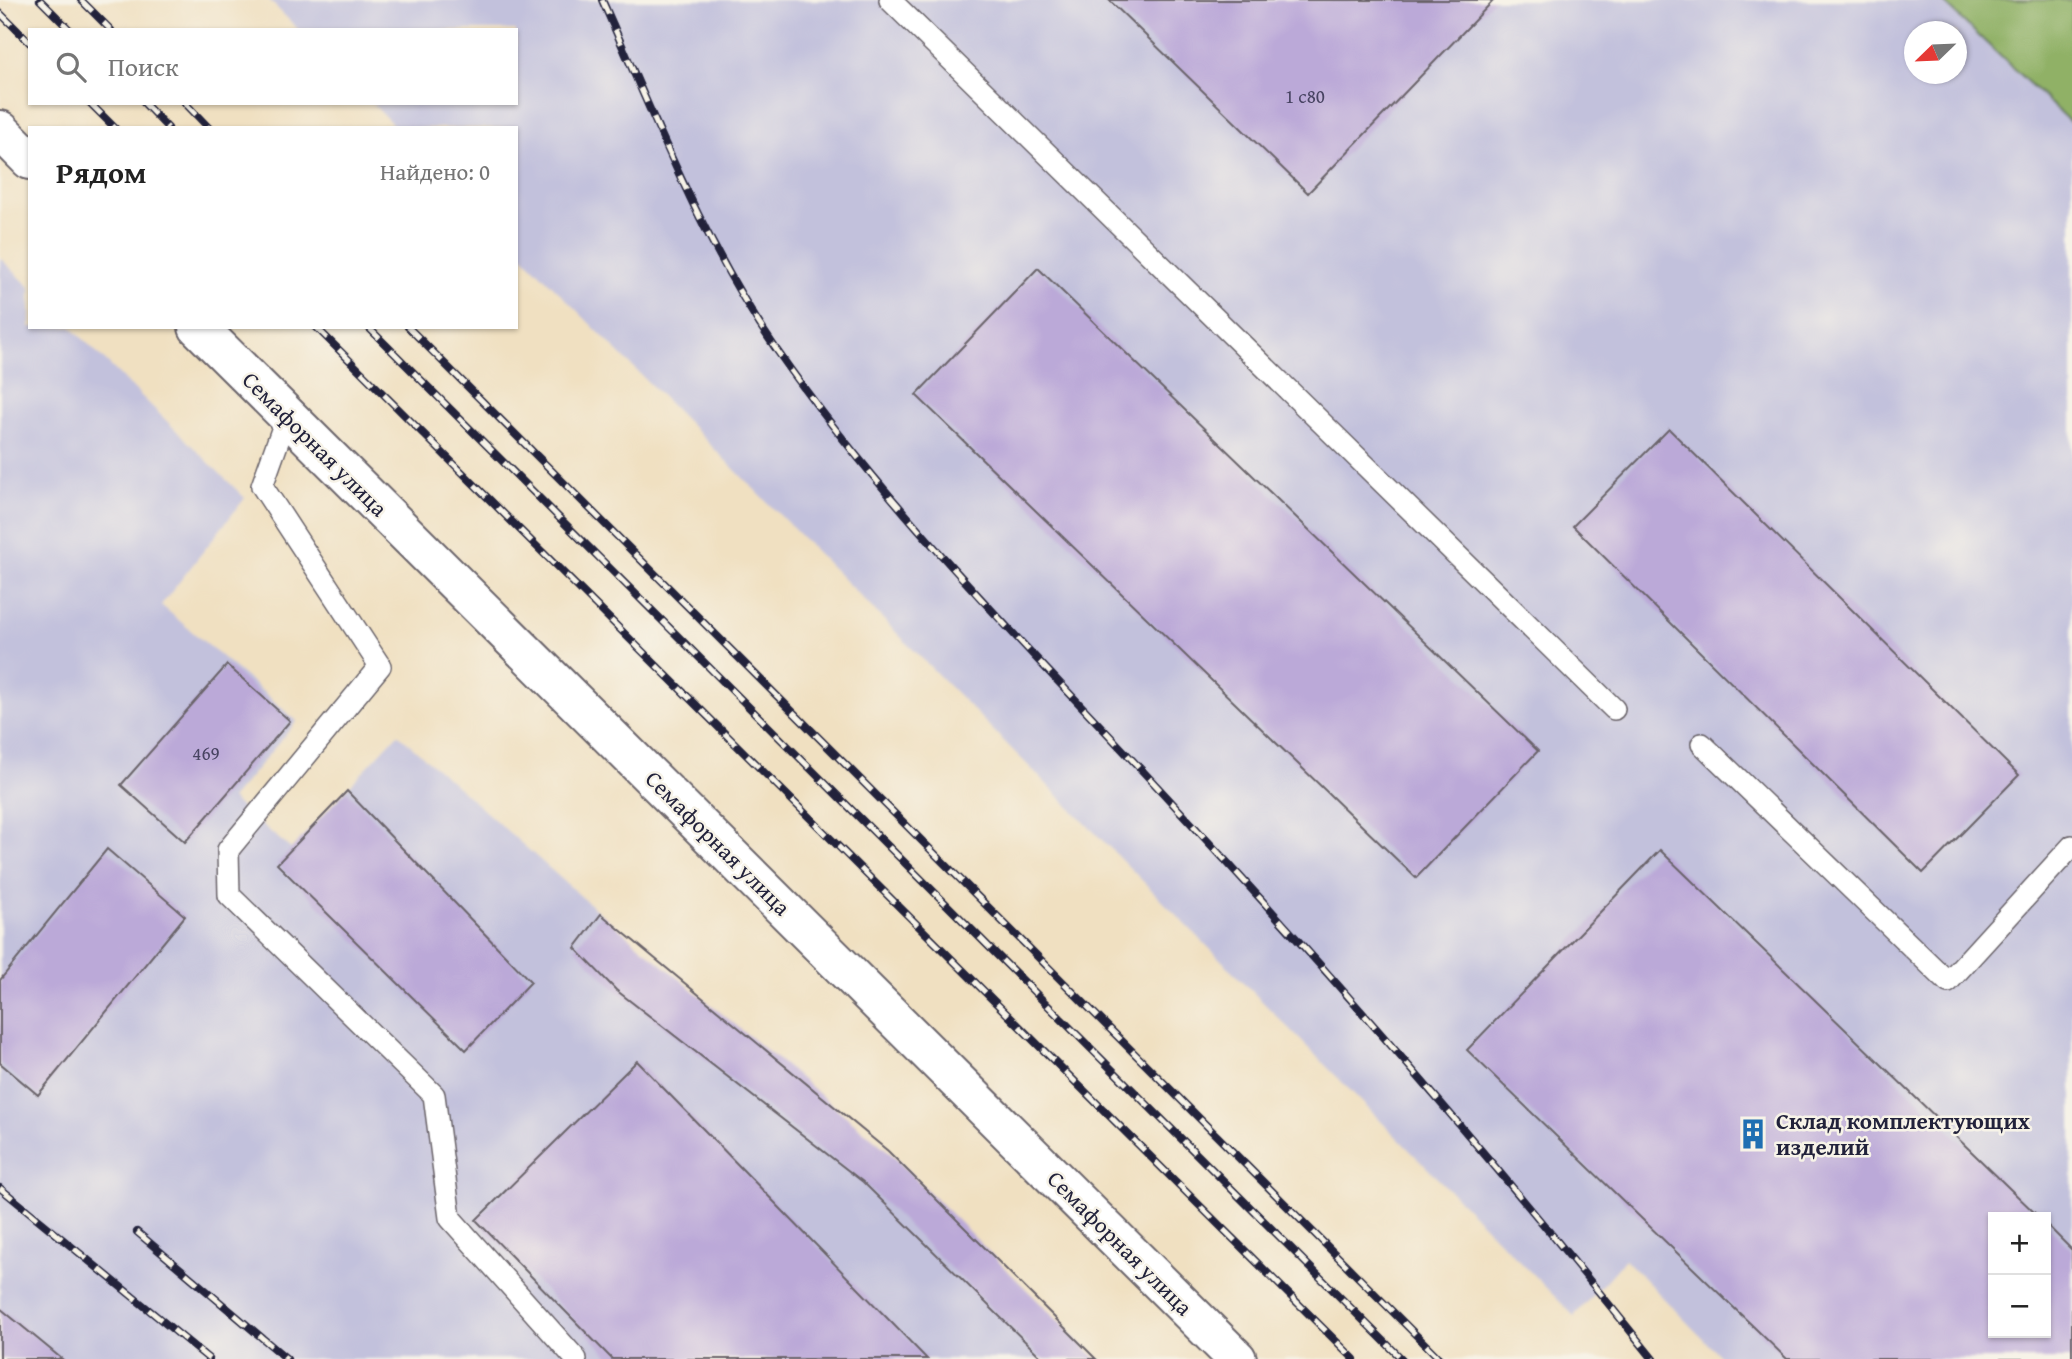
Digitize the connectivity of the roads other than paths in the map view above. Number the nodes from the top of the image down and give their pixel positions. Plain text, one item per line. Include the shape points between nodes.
1 (890, 0) edge
2 (0, 130) edge
3 (28, 158) edge
4 (200, 329) edge
5 (287, 416) junction
6 (1614, 709) dead end
7 (1702, 744) dead end
8 (2067, 861) edge
9 (576, 1359) edge
10 (1237, 1359) edge

1 - 6 lane
2 - 3 highway
4 - 5 highway, Семафорная улица
5 - 9 lane via 262,486 380,666 228,849 229,895 434,1095 450,1219
5 - 10 highway, Семафорная улица
7 - 8 lane via 1948,982

